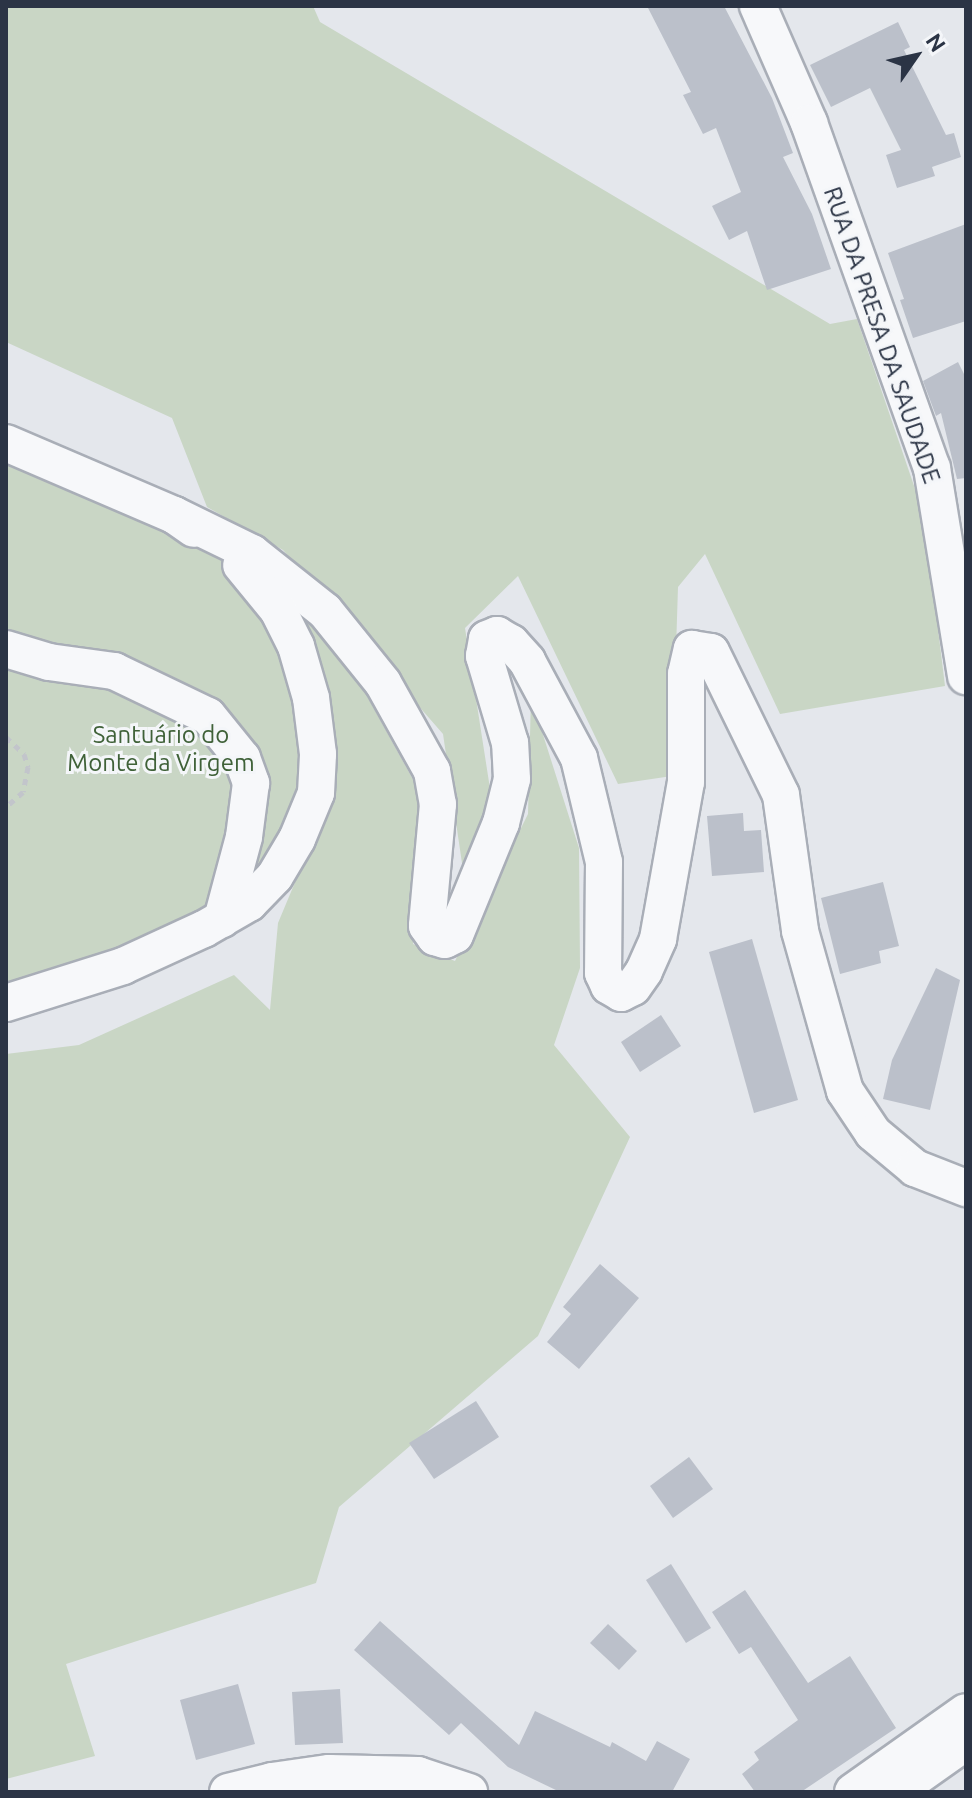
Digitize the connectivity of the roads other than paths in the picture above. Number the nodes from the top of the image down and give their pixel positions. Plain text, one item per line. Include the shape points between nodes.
1 (758, 6) edge
2 (6, 443) edge
3 (174, 515) junction
4 (962, 619) edge
5 (6, 649) edge
6 (49, 662) junction
7 (6, 675) edge
8 (966, 676) edge
9 (222, 919) junction
10 (6, 1003) edge
11 (966, 1188) edge
12 (966, 1712) edge
13 (966, 1742) edge
14 (925, 1756) junction
15 (228, 1792) edge
16 (469, 1792) edge
17 (853, 1792) edge
18 (895, 1792) edge

1 - 4 street, RUA DA PRESA DA SAUDADE via 809,123 932,468
2 - 3 street
3 - 9 street via 232,557 278,610 296,646 311,698 318,754 316,793 297,839 275,876 249,903
3 - 11 street via 252,553 325,611 383,683 432,771 438,804 427,926 445,940 455,935 501,823 512,779 510,743 484,656 487,639 497,635 511,643 527,661 579,758 604,862 603,973 609,986 621,993 644,971 658,939 686,782 686,674 692,649 711,652 781,795 800,931 845,1091 873,1133 915,1168
4 - 8 street, RUA DA PRESA DA SAUDADE
5 - 6 street
6 - 7 street
6 - 9 street via 114,671 166,693 208,716 242,758 251,783 244,837
9 - 10 street via 123,966
12 - 14 street
13 - 14 street
14 - 17 street
14 - 18 street
15 - 16 street via 329,1773 418,1775

